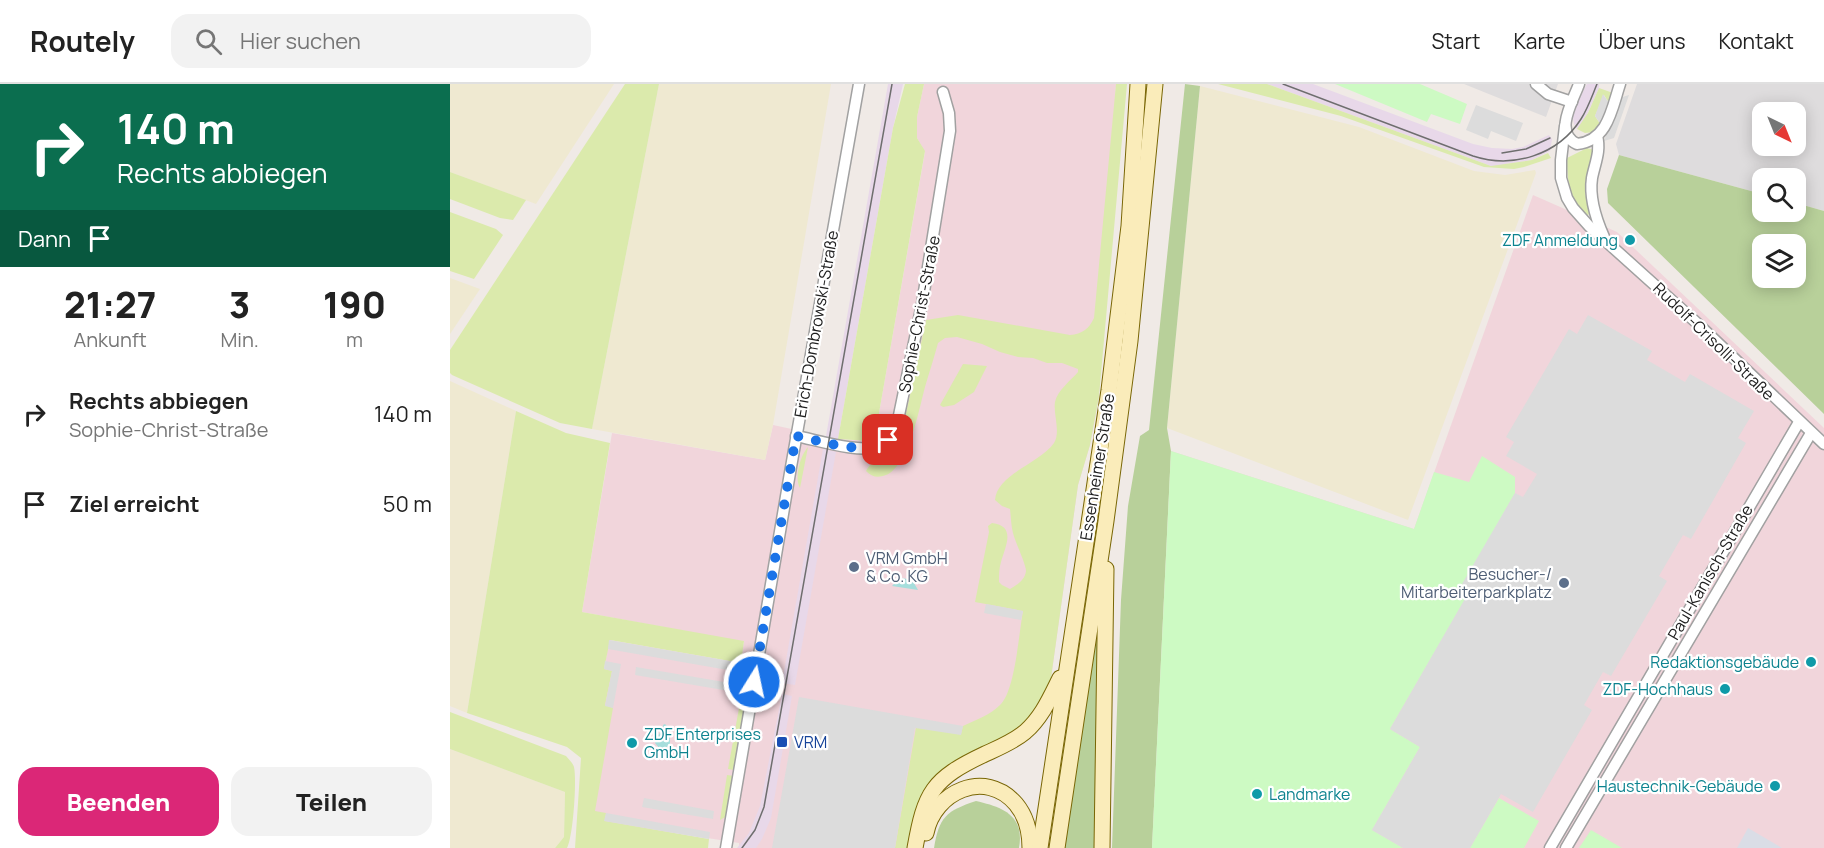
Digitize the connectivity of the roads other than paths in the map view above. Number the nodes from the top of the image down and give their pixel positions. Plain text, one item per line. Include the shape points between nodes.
1 (859, 84) edge
2 (1138, 84) edge
3 (1155, 84) edge
4 (1536, 84) edge
5 (1579, 84) edge
6 (1620, 84) edge
7 (943, 92) dead end
8 (1572, 102) junction
9 (1565, 126) junction
10 (1597, 136) junction
11 (1604, 238) junction
12 (1799, 422) junction
13 (1811, 433) junction
14 (796, 436) junction
15 (1824, 444) edge
16 (1106, 521) junction
17 (1066, 665) junction
18 (726, 848) edge
19 (915, 848) edge
20 (924, 848) edge
21 (1030, 848) edge
22 (1040, 848) edge
23 (1057, 848) edge
24 (1102, 848) edge
25 (1550, 848) edge
26 (1566, 848) edge

1 - 14 street, Erich-Dombrowski-Straße
2 - 17 main road, Essenheimer Straße via 1129,226
3 - 16 main road, Essenheimer Straße via 1130,340
4 - 8 street via 1548,94
5 - 8 street, Rudolf-Crisolli-Straße
6 - 10 street via 1608,122
7 - 14 street, Sophie-Christ-Straße via 950,131 926,283 897,425 883,443 867,449
8 - 9 street, Rudolf-Crisolli-Straße
9 - 10 street via 1569,139 1577,144
9 - 11 street, Rudolf-Crisolli-Straße via 1561,160 1564,188 1573,208
10 - 11 street, Rudolf-Crisolli-Straße via 1599,150 1592,195
11 - 12 street, Rudolf-Crisolli-Straße
12 - 13 street, Rudolf-Crisolli-Straße
12 - 25 street, Paul-Kanisch-Straße
13 - 15 street, Rudolf-Crisolli-Straße
13 - 26 street, Paul-Kanisch-Straße
14 - 18 street, Erich-Dombrowski-Straße
16 - 23 main road, Essenheimer Straße
16 - 24 main road
17 - 19 main road via 1040,716 1024,733 959,768 935,787 921,814
17 - 22 main road, Essenheimer Straße
20 - 21 main road via 931,816 938,806 958,791 982,787 1004,794 1016,803 1028,826

